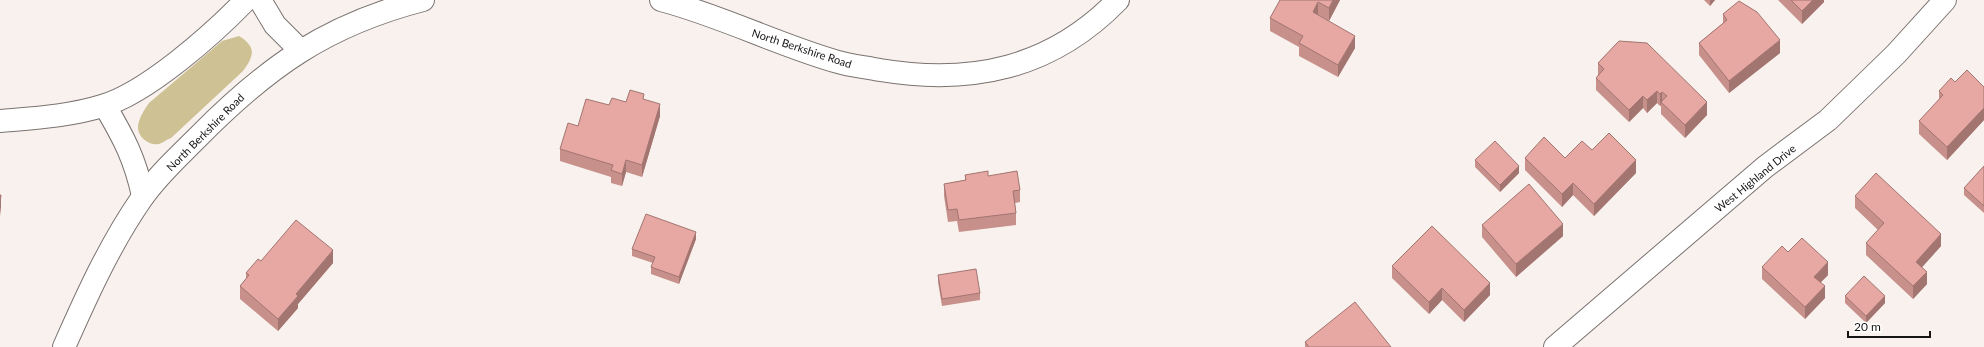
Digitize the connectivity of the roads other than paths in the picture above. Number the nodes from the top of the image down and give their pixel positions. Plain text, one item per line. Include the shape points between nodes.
1 (246, 0) edge
2 (260, 0) edge
3 (423, 0) edge
4 (661, 0) edge
5 (1118, 0) edge
6 (1945, 0) edge
7 (300, 50) junction
8 (105, 106) junction
9 (0, 121) edge
10 (143, 196) junction
11 (64, 347) edge
12 (1556, 347) edge

1 - 8 street via 183,57 142,86
2 - 7 street via 275,25
3 - 7 street, North Berkshire Road via 350,24
4 - 5 street, North Berkshire Road via 838,62 932,76 998,69 1044,54 1089,26
6 - 12 street, West Highland Drive via 1896,54 1828,120 1746,183
7 - 10 street, North Berkshire Road via 257,82 217,118
8 - 9 street via 86,111
8 - 10 street via 129,148
10 - 11 street, North Berkshire Road via 102,264

